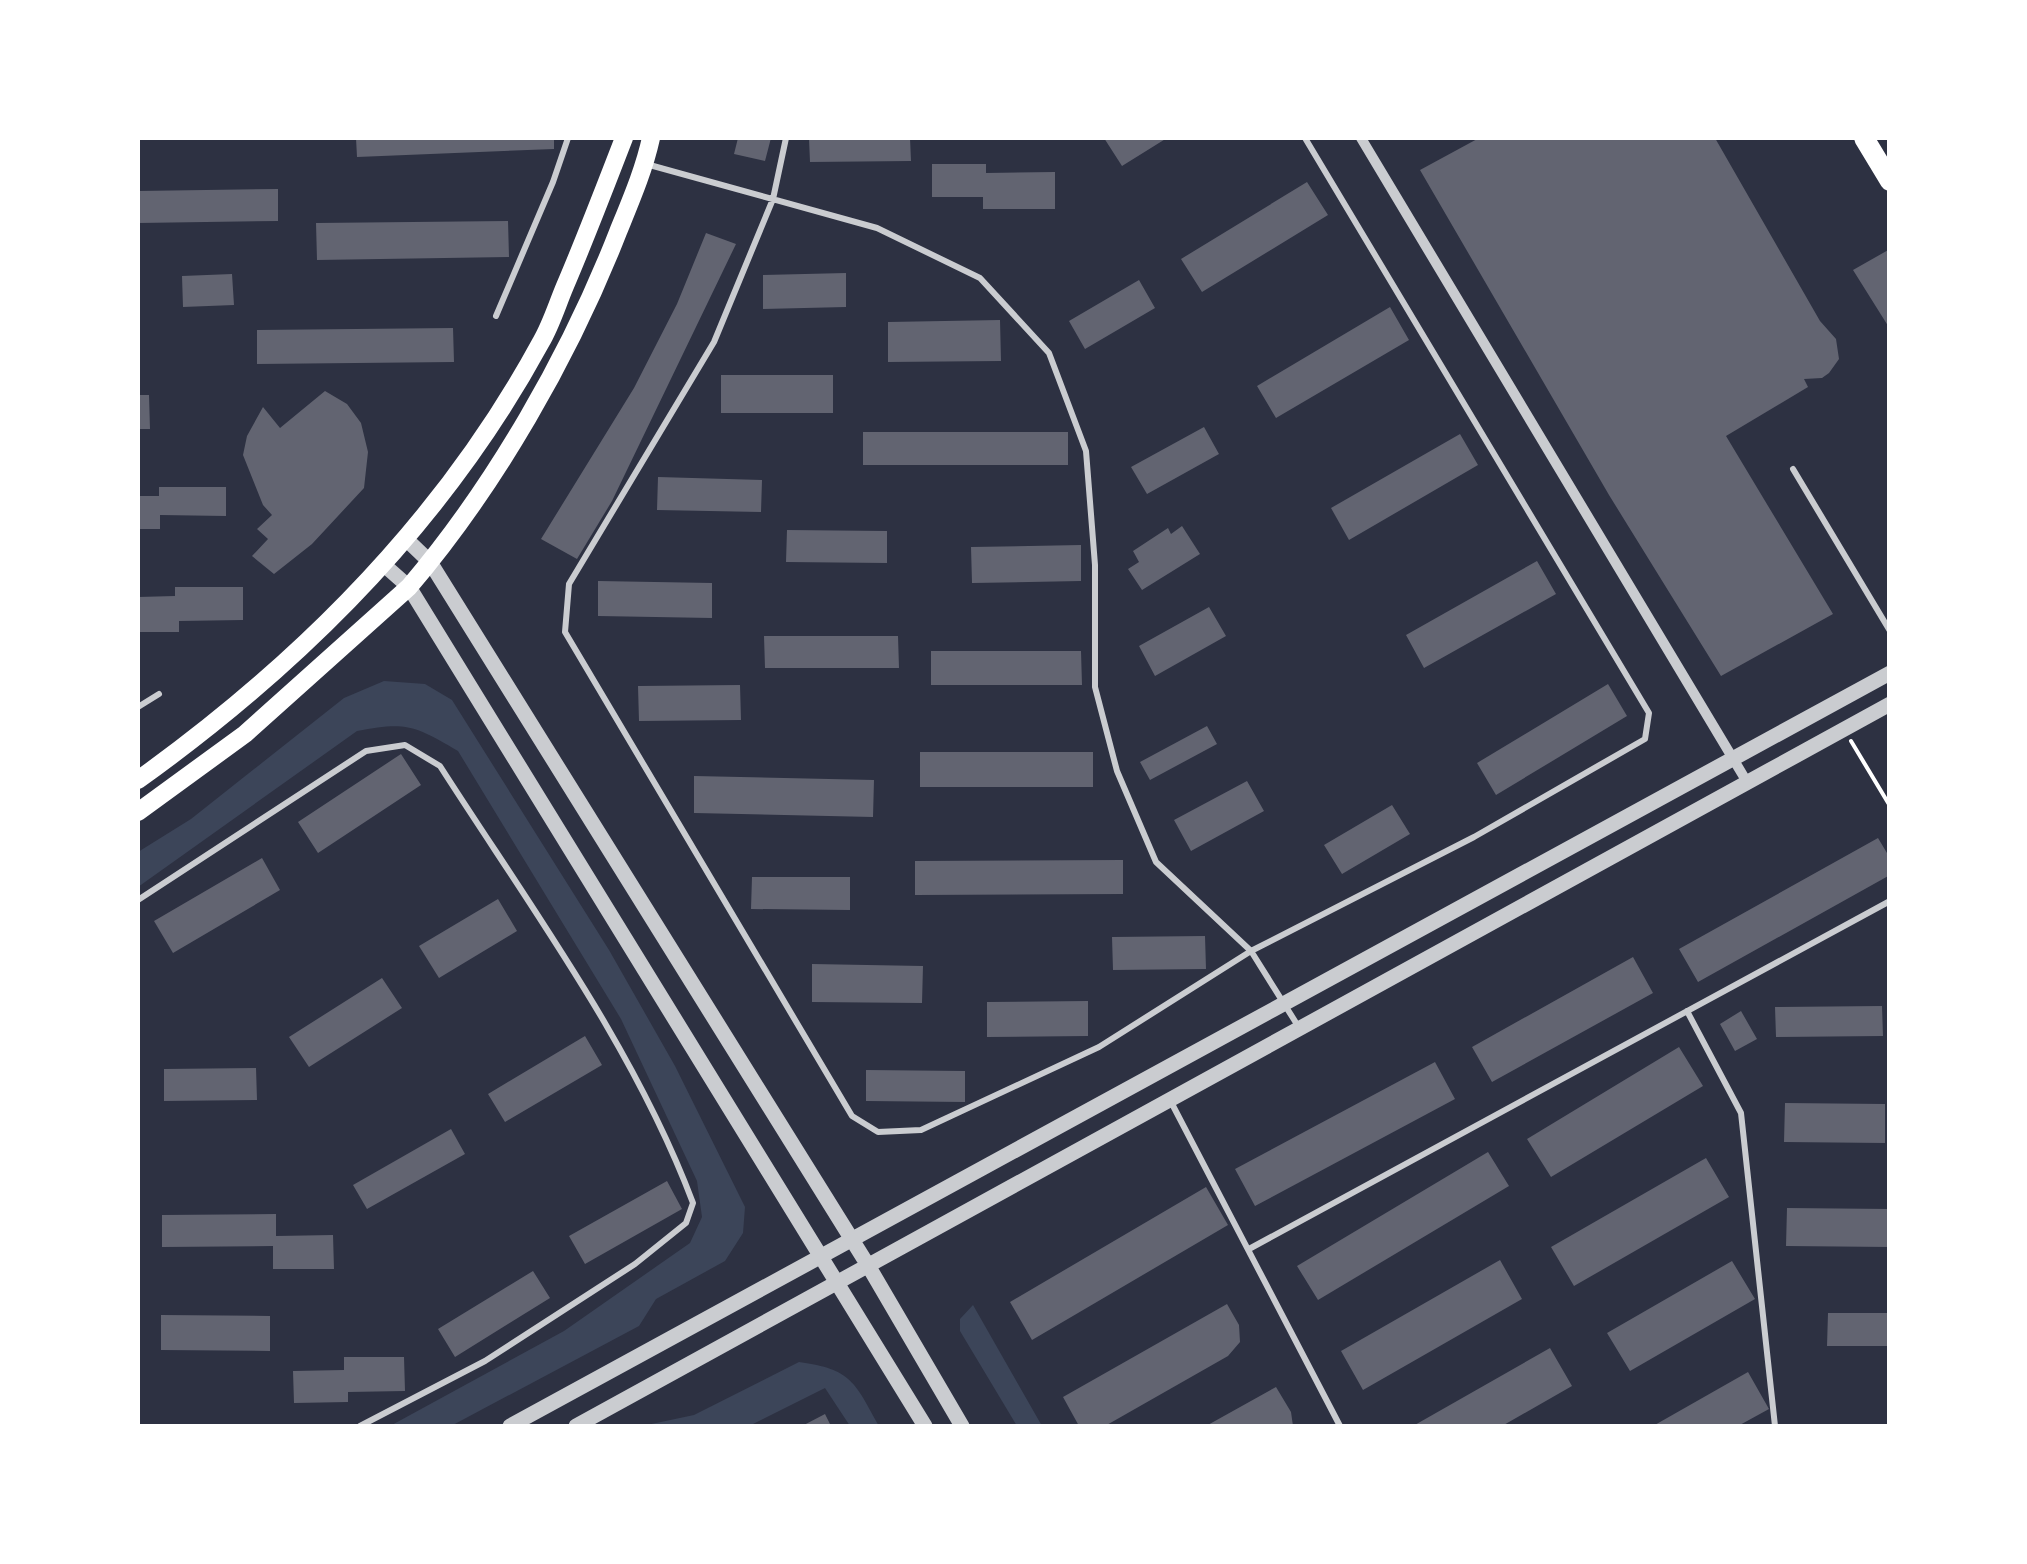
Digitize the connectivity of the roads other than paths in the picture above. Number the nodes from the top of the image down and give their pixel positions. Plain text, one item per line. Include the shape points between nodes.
1 (568, 138) edge
2 (624, 138) edge
3 (651, 138) edge
4 (786, 138) edge
5 (1306, 138) edge
6 (1361, 138) edge
7 (1864, 138) edge
8 (645, 163) junction
9 (1890, 180) edge
10 (772, 200) junction
11 (496, 316) dead end
12 (1792, 469) dead end
13 (406, 539) junction
14 (430, 562) junction
15 (384, 564) junction
16 (408, 587) junction
17 (1890, 631) edge
18 (1890, 672) edge
19 (159, 694) dead end
20 (1890, 704) edge
21 (138, 708) edge
22 (1732, 758) junction
23 (138, 780) edge
24 (1747, 782) junction
25 (138, 812) edge
26 (138, 900) edge
27 (1890, 901) edge
28 (1252, 950) junction
29 (1284, 1003) junction
30 (1687, 1011) junction
31 (1298, 1026) junction
32 (1170, 1099) junction
33 (852, 1238) junction
34 (1249, 1249) junction
35 (821, 1255) junction
36 (869, 1267) junction
37 (839, 1284) junction
38 (360, 1426) edge
39 (510, 1426) edge
40 (576, 1426) edge
41 (926, 1426) edge
42 (962, 1426) edge
43 (1340, 1426) edge
44 (1774, 1426) edge

1 - 11 lane
2 - 13 main road via 542,340
3 - 8 main road
4 - 10 lane
5 - 28 lane via 1649,713 1645,738 1474,837
6 - 22 street
7 - 9 main road
8 - 10 lane
8 - 14 main road via 561,360
10 - 28 lane via 877,228 980,278 1049,353 1086,451 1096,565 1096,687 1117,771 1156,862
10 - 28 lane via 714,342 569,584 565,632 852,1116 878,1132 921,1130 1098,1047
12 - 17 lane
13 - 14 street
13 - 15 main road
14 - 16 main road
14 - 33 street
15 - 16 street
15 - 23 main road via 230,711
16 - 25 main road via 245,734
16 - 35 street
18 - 22 street
19 - 21 lane
20 - 24 street
22 - 24 street
22 - 29 street
24 - 31 street
26 - 38 lane via 366,751 406,745 440,766 601,1016 678,1162 694,1203 686,1223 485,1361
27 - 30 lane
28 - 29 lane
29 - 31 lane
29 - 33 street
30 - 34 lane
30 - 44 lane via 1741,1112
31 - 32 street
32 - 34 lane
32 - 36 street
33 - 35 street
33 - 36 street
34 - 43 lane
35 - 37 street
35 - 39 street
36 - 37 street
36 - 42 street
37 - 40 street
37 - 41 street

